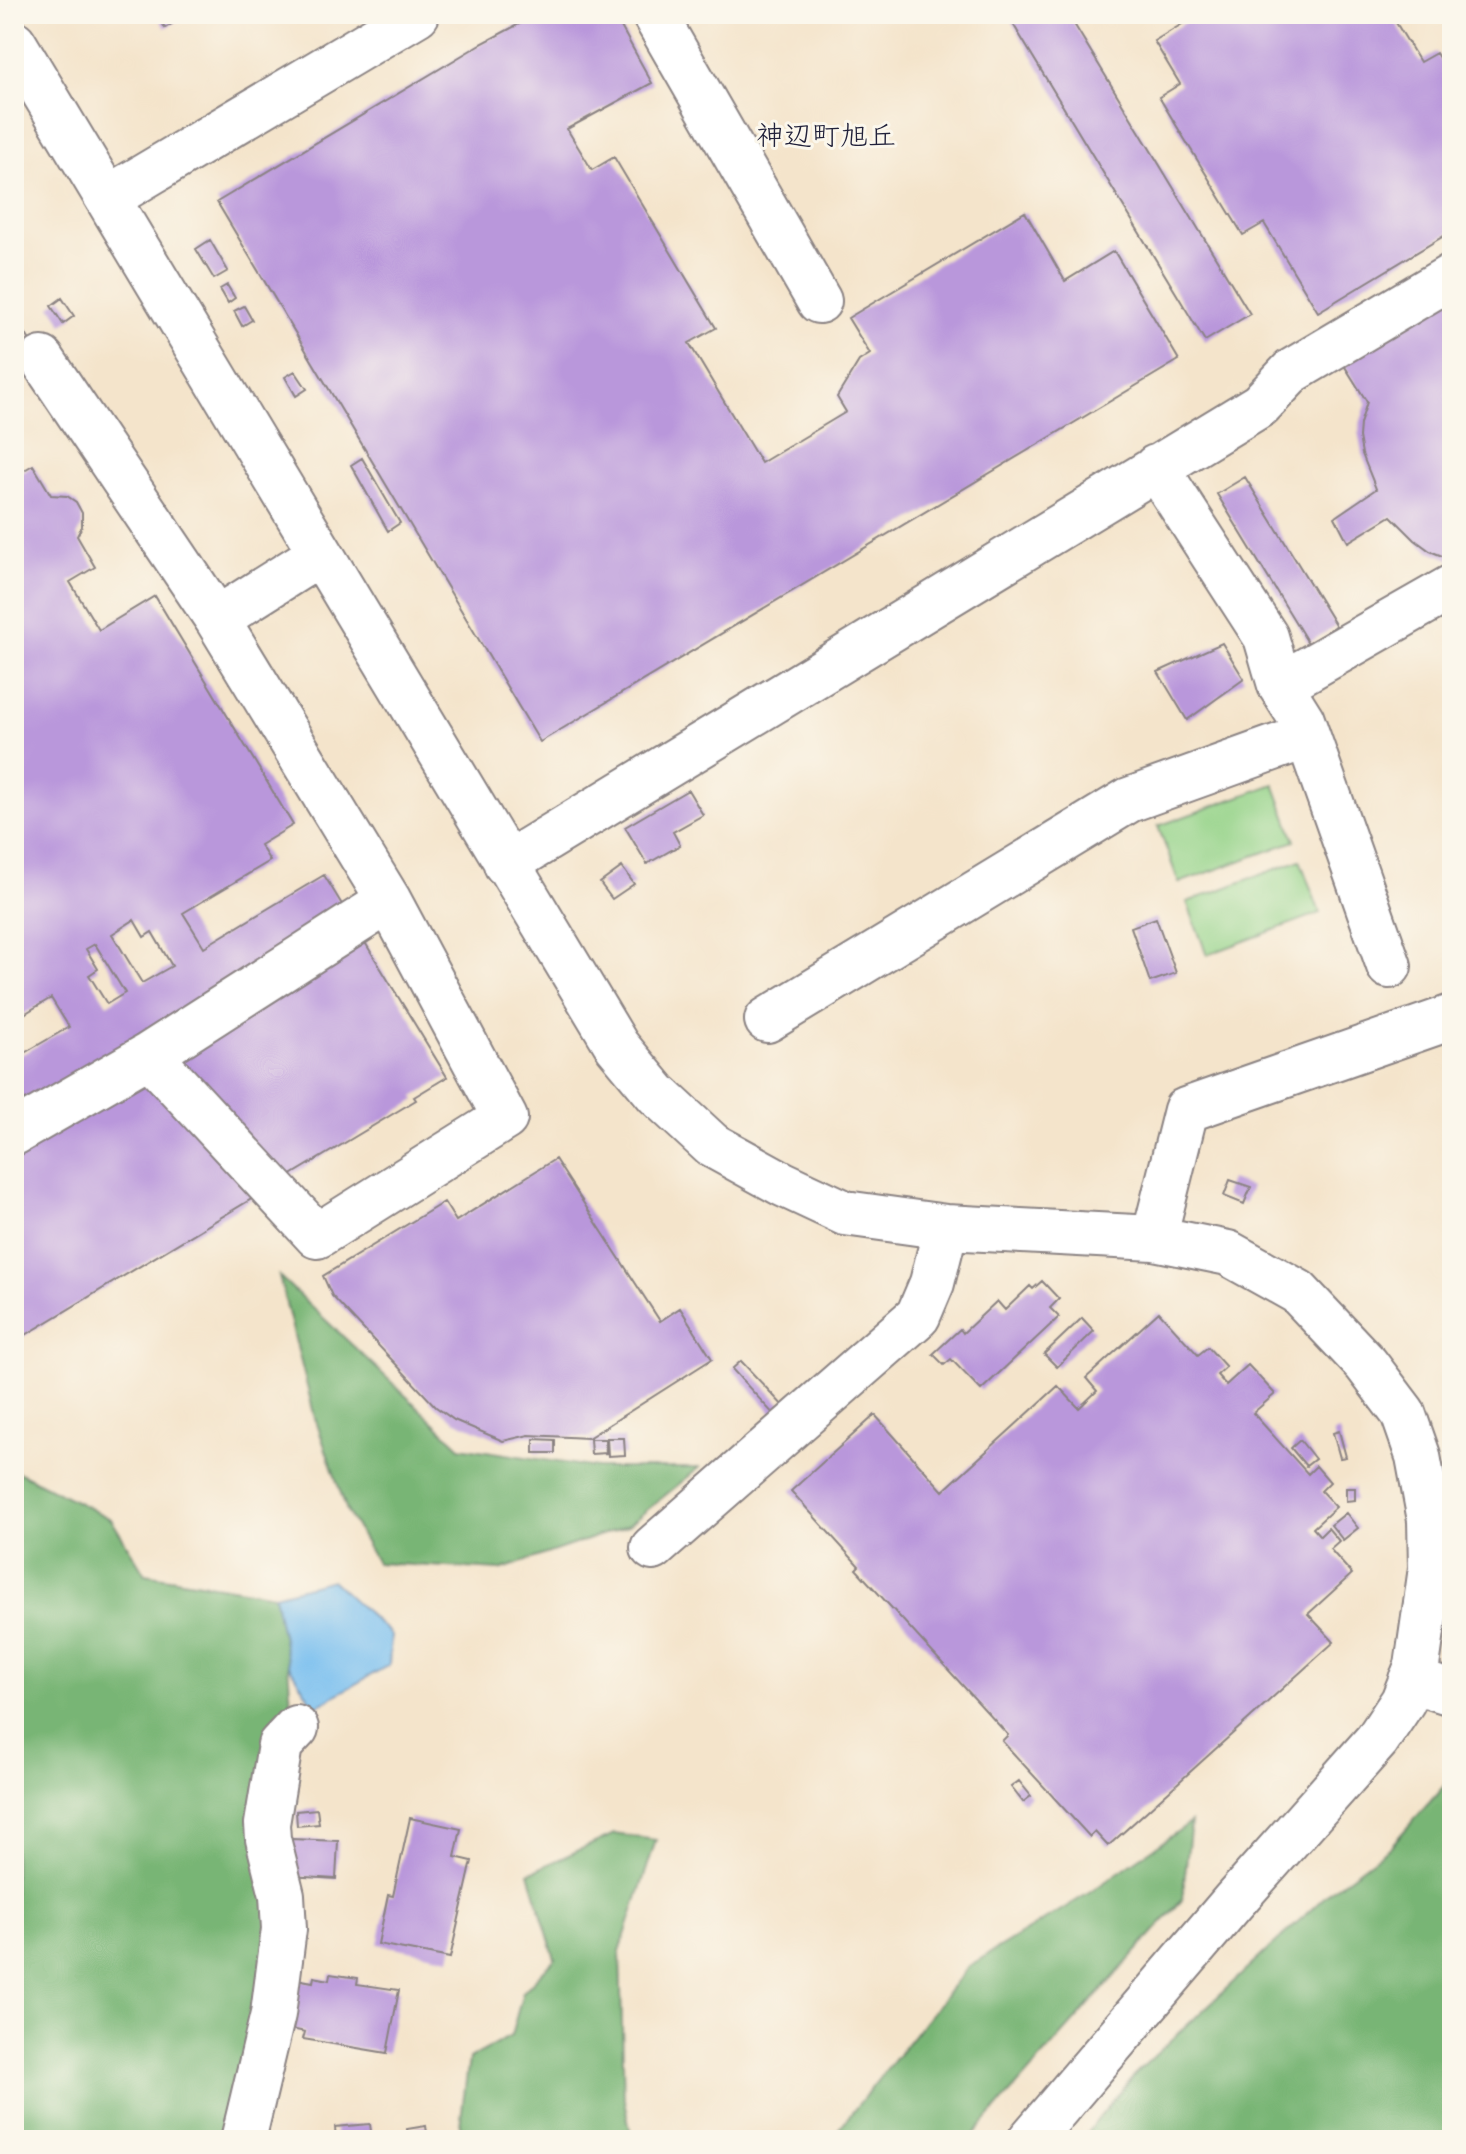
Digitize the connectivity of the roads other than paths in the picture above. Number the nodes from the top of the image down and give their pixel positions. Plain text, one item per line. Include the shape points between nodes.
1 (417, 14) edge
2 (654, 14) edge
3 (14, 43) edge
4 (108, 198) junction
5 (1452, 276) edge
6 (819, 301) dead end
7 (42, 359) dead end
8 (1156, 467) junction
9 (320, 554) junction
10 (1452, 587) edge
11 (217, 619) junction
12 (1280, 685) junction
13 (1307, 736) junction
14 (506, 864) junction
15 (389, 901) junction
16 (1389, 966) dead end
17 (1452, 1017) edge
18 (767, 1020) dead end
19 (149, 1055) junction
20 (14, 1133) edge
21 (946, 1227) junction
22 (1154, 1238) junction
23 (653, 1548) dead end
24 (1432, 1687) edge
25 (296, 1728) dead end
26 (243, 2140) edge
27 (1030, 2140) edge

1 - 4 street
2 - 6 street
3 - 4 street
4 - 9 street
5 - 8 street via 1292,371 1260,405
7 - 11 street
8 - 12 street via 1266,637
8 - 14 street
9 - 11 street
9 - 14 street
10 - 12 street
11 - 15 street
12 - 13 street
13 - 16 street
13 - 18 street via 1129,800
14 - 21 street via 617,1046 657,1094 712,1145 845,1213
15 - 19 street
15 - 19 street via 505,1118 317,1236
17 - 22 street via 1186,1110
19 - 20 street
21 - 22 street
21 - 23 street via 918,1316
22 - 24 street via 1228,1253 1298,1292 1366,1364 1403,1413 1430,1520 1431,1568 1420,1651
24 - 27 street via 1403,1701 1377,1740
25 - 26 street via 280,1745 267,1824 284,1929 273,2014

